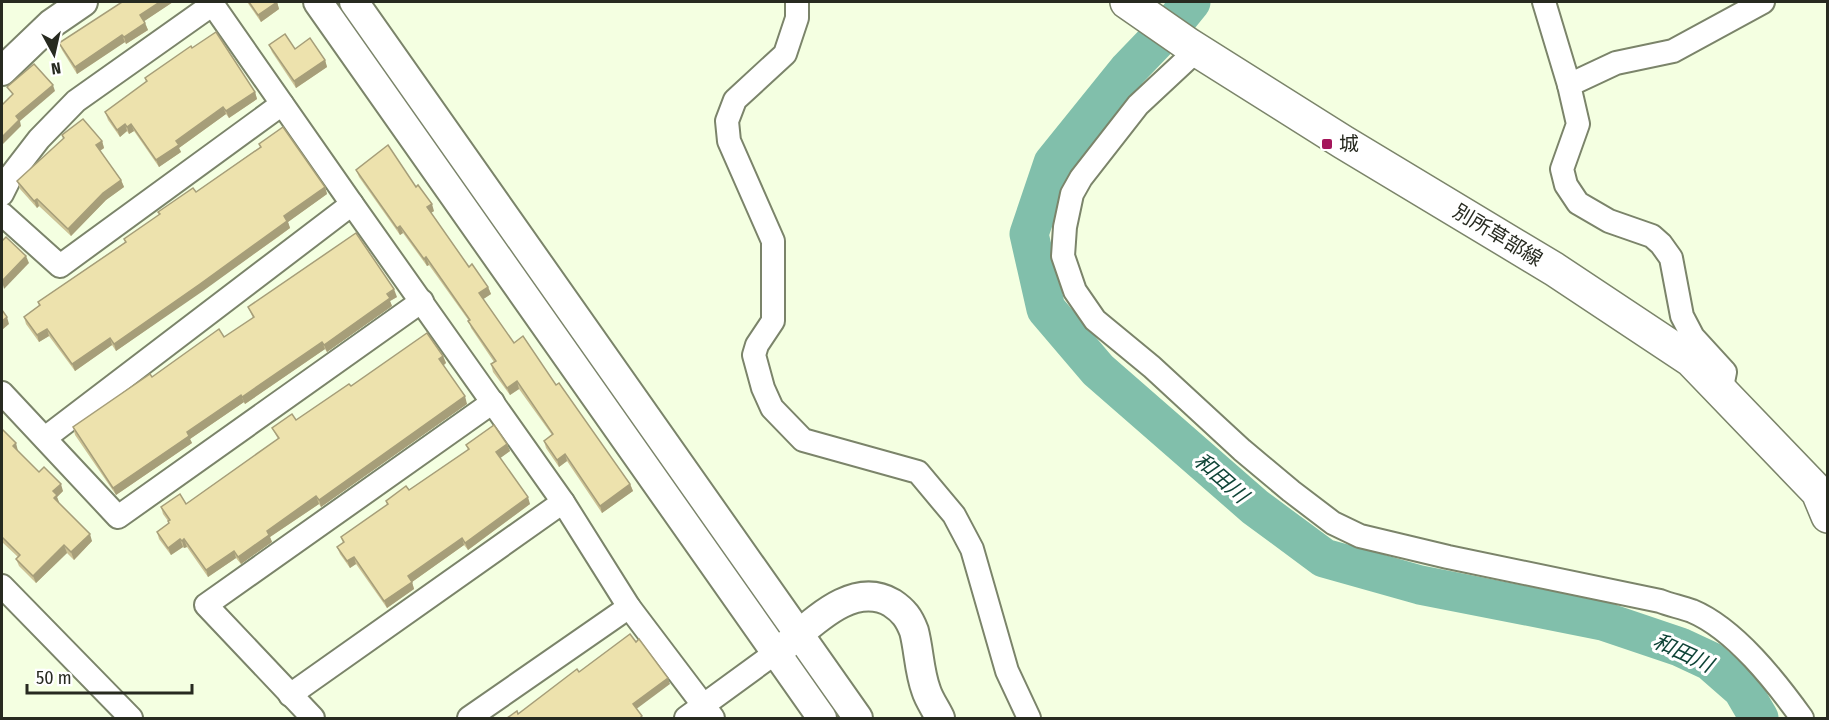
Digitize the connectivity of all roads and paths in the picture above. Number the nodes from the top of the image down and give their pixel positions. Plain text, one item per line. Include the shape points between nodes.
1 (83, 2) edge
2 (318, 2) edge
3 (354, 2) edge
4 (797, 2) edge
5 (1544, 2) edge
6 (1763, 2) edge
7 (212, 3) edge
8 (1131, 4) edge
9 (1193, 48) junction
10 (2, 71) edge
11 (1569, 85) junction
12 (282, 104) junction
13 (2, 195) edge
14 (352, 204) junction
15 (2, 214) edge
16 (422, 301) junction
17 (1721, 392) junction
18 (2, 393) edge
19 (493, 402) junction
20 (45, 438) junction
21 (563, 502) junction
22 (1827, 516) edge
23 (2, 586) edge
24 (629, 607) junction
25 (799, 634) junction
26 (776, 653) junction
27 (290, 695) junction
28 (709, 712) edge
29 (131, 718) edge
30 (313, 718) edge
31 (469, 718) edge
32 (686, 718) edge
33 (822, 718) edge
34 (858, 718) edge
35 (940, 718) edge
36 (1029, 718) edge
37 (1802, 718) edge

1 - 10 street via 51,24
2 - 26 street
3 - 25 street
4 - 36 street via 797,18 785,54 735,100 727,122 729,141 773,241 773,321 754,355 763,388 772,408 803,440 918,472 954,515 972,549 1006,671
5 - 11 street
6 - 11 street via 1673,51 1616,63
7 - 12 street
7 - 13 street via 76,101 39,139 12,174
8 - 9 main road, 別所草部線
9 - 17 main road, 別所草部線 via 1554,268 1691,360
9 - 37 street via 1138,105 1072,194 1063,256 1075,291 1095,320 1242,450 1333,523 1360,536 1660,601 1693,612 1727,634 1760,665
11 - 17 street via 1578,124 1562,169 1566,185 1578,203 1662,244 1671,258 1682,316 1693,337 1725,372
12 - 14 street
12 - 15 street via 60,266
14 - 16 street
14 - 20 street
16 - 19 street
16 - 20 street via 118,517
17 - 22 main road, 別所草部線 via 1818,492
18 - 20 street
19 - 21 street
19 - 27 street via 206,605
21 - 24 street
21 - 27 street
23 - 29 street
24 - 28 street
24 - 31 street
25 - 26 street
25 - 34 street
25 - 35 street via 831,610 869,595 904,610 914,631 926,691
26 - 28 street
26 - 33 street
27 - 30 street
28 - 32 street

